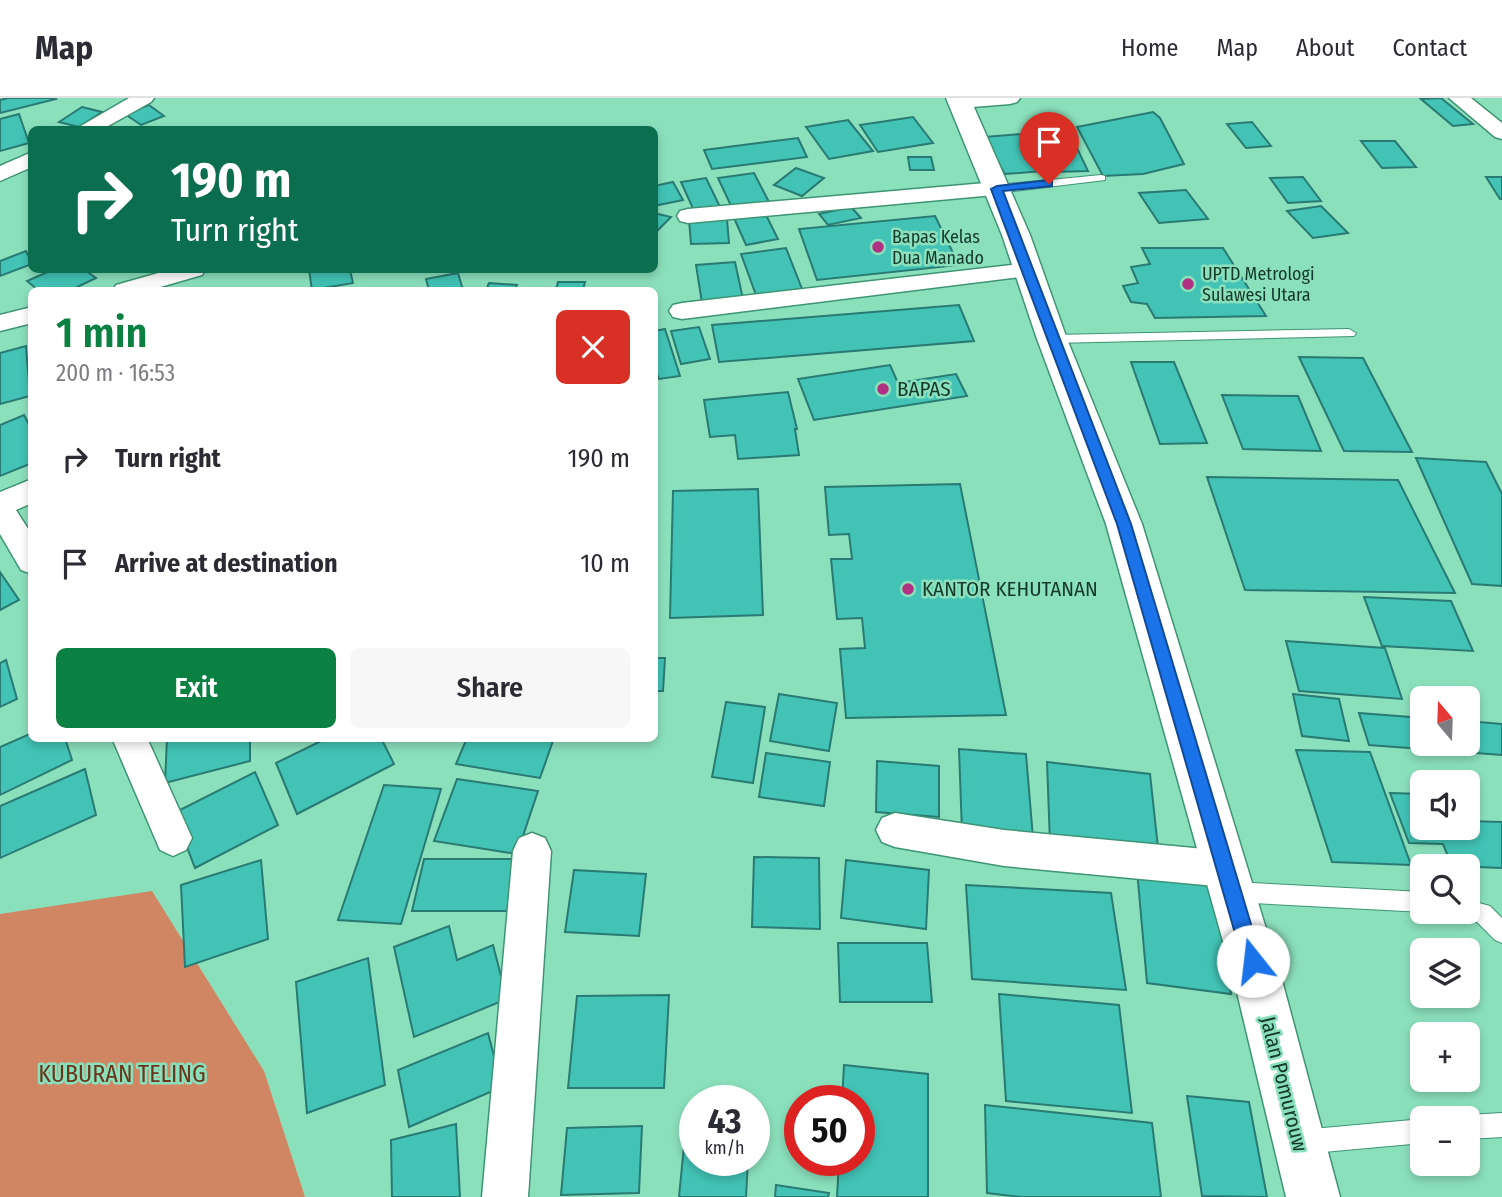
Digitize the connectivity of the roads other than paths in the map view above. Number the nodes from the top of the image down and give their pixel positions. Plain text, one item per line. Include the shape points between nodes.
1 (145, 98) edge
2 (1010, 98) edge
3 (1459, 98) edge
4 (959, 100) edge
5 (92, 126) edge
6 (1502, 133) edge
7 (28, 160) edge
8 (0, 174) edge
9 (1101, 178) dead end
10 (997, 189) junction
11 (688, 216) dead end
12 (1028, 270) junction
13 (183, 273) edge
14 (134, 287) edge
15 (682, 311) dead end
16 (28, 316) edge
17 (0, 323) edge
18 (1349, 333) dead end
19 (1052, 339) junction
20 (28, 492) edge
21 (0, 506) edge
22 (28, 555) edge
23 (131, 742) edge
24 (895, 830) dead end
25 (173, 838) dead end
26 (532, 850) dead end
27 (1229, 881) junction
28 (1410, 901) edge
29 (1480, 912) edge
30 (1502, 933) edge
31 (1502, 1125) edge
32 (1480, 1126) edge
33 (1410, 1132) edge
34 (1298, 1142) junction
35 (505, 1197) edge
36 (1313, 1197) edge

1 - 5 street
2 - 4 street
3 - 6 street
4 - 10 main road, Jalan Pomurouw
7 - 8 street
9 - 10 lane
10 - 11 street
10 - 12 main road, Jalan Pomurouw
12 - 15 street
12 - 19 main road, Jalan Pomurouw
13 - 14 street
16 - 17 street
18 - 19 lane
19 - 27 main road, Jalan Pomurouw via 1124,524
20 - 21 street
21 - 22 street
23 - 25 street
24 - 27 street
26 - 35 street
27 - 28 lane
27 - 34 main road, Jalan Pomurouw
29 - 30 lane
31 - 32 lane
33 - 34 lane
34 - 36 main road, Jalan Pomurouw

